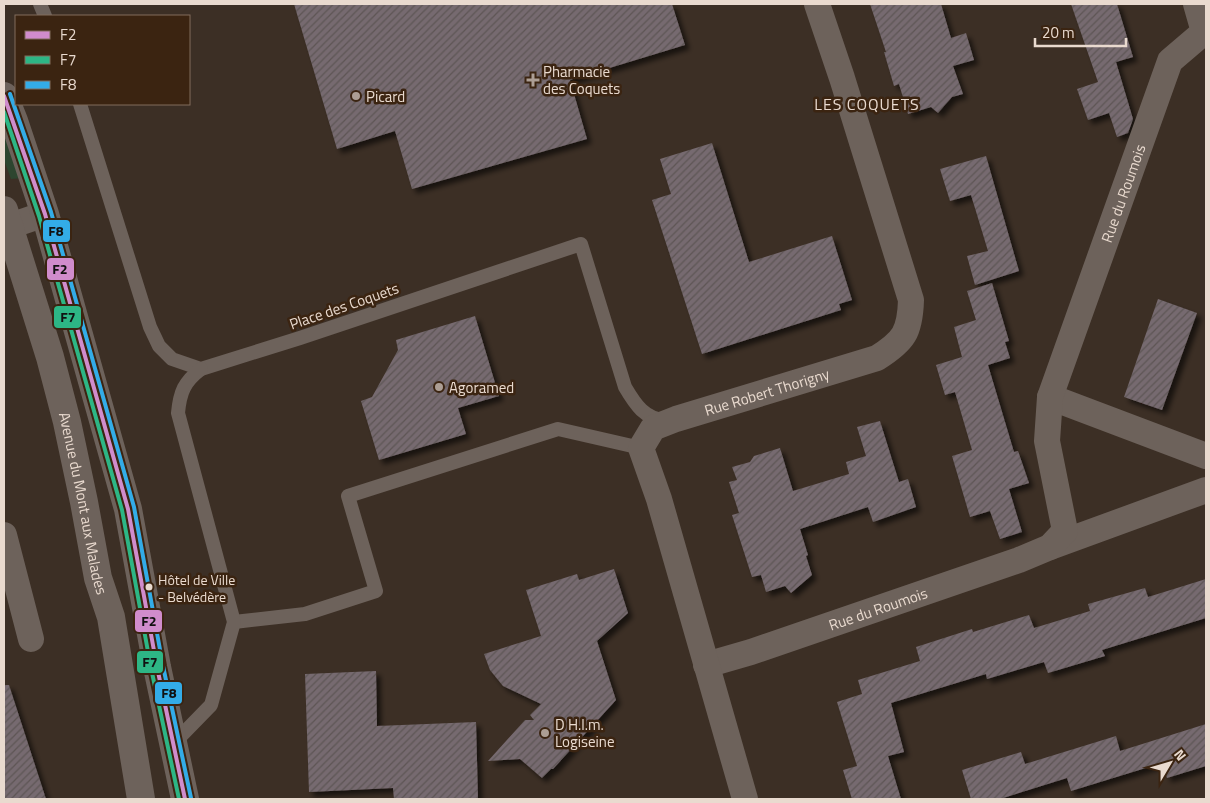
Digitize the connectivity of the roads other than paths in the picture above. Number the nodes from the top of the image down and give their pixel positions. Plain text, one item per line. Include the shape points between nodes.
1 (817, 4) edge
2 (1196, 4) edge
3 (1205, 35) edge
4 (4, 96) edge
5 (80, 105) edge
6 (45, 214) junction
7 (6, 222) edge
8 (202, 369) junction
9 (1050, 396) junction
10 (676, 419) junction
11 (641, 448) junction
12 (1206, 456) edge
13 (1206, 490) edge
14 (4, 535) edge
15 (1050, 548) junction
16 (234, 622) junction
17 (31, 639) dead end
18 (706, 666) junction
19 (174, 743) junction
20 (740, 796) edge
21 (141, 799) edge
22 (185, 799) edge

1 - 10 street, Rue Robert Thorigny via 911,300 910,320 903,337 877,358
2 - 3 street, Rue du Roumois
3 - 9 street, Rue du Roumois via 1170,61
4 - 6 street
5 - 8 lane via 150,327 159,346 172,359
6 - 7 street
6 - 19 street via 128,508
7 - 21 street, Avenue du Mont aux Malades via 50,357 67,422 98,578 111,618
8 - 10 lane, Place des Coquets via 581,244 626,388 636,406 648,416 660,420
8 - 16 lane via 192,376 180,394 178,413
9 - 12 street
9 - 15 street, Rue du Roumois via 1047,442 1065,531
10 - 11 street, Rue Robert Thorigny via 653,428
11 - 16 lane via 558,429 348,496 376,591 305,614
11 - 18 street via 659,499
13 - 15 street, Rue du Roumois
14 - 17 street
15 - 18 street, Rue du Roumois
16 - 19 lane via 211,704
18 - 20 street
19 - 22 street

